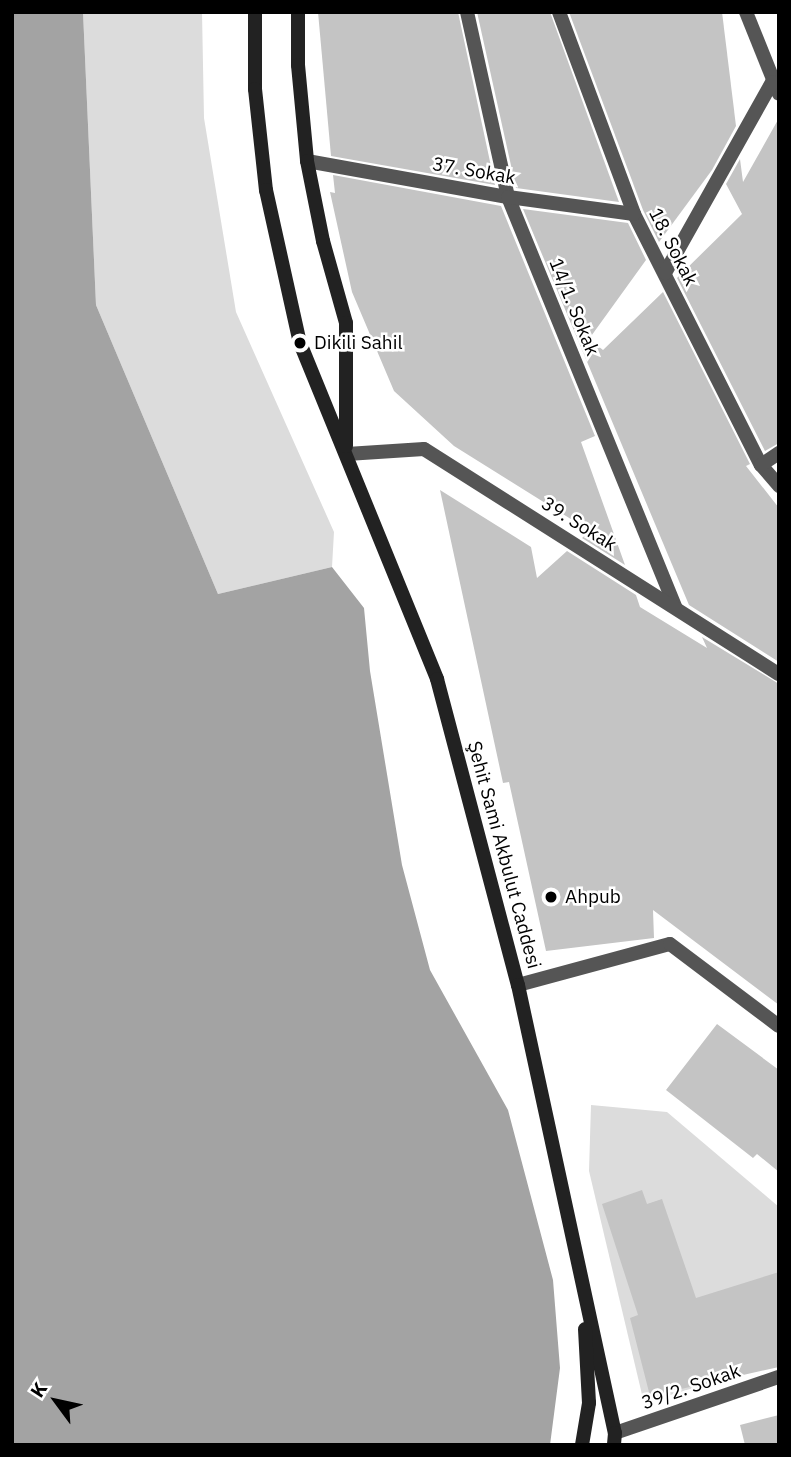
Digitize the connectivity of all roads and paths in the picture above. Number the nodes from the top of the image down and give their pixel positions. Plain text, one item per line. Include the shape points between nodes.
1 (255, 12) edge
2 (298, 12) edge
3 (467, 12) edge
4 (559, 12) edge
5 (746, 12) edge
6 (776, 88) edge
7 (307, 161) junction
8 (508, 197) junction
9 (634, 214) junction
10 (665, 273) junction
11 (779, 453) edge
12 (346, 454) junction
13 (761, 465) junction
14 (779, 486) edge
15 (675, 607) junction
16 (779, 674) edge
17 (518, 985) junction
18 (779, 1026) edge
19 (583, 1279) junction
20 (779, 1377) edge
21 (615, 1439) edge
22 (582, 1445) edge

1 - 12 main road, Şehit Sami Akbulut Caddesi via 254,89 266,190 300,344
2 - 7 main road, Şehit Sami Akbulut Caddesi
3 - 8 street, 14/1. Sokak
4 - 9 street, 18. Sokak
5 - 6 street
6 - 10 street
7 - 8 street, 37. Sokak
7 - 12 main road, Şehit Sami Akbulut Caddesi via 346,323
8 - 9 street, 37. Sokak
8 - 15 street, 14/1. Sokak
9 - 10 street, 18. Sokak
10 - 13 street, 18. Sokak
11 - 13 street
12 - 15 street, 39. Sokak via 424,449
12 - 17 main road, Şehit Sami Akbulut Caddesi via 437,679
13 - 14 street, 18. Sokak
15 - 16 street, 39. Sokak
17 - 18 street via 670,944
17 - 19 main road, Şehit Sami Akbulut Caddesi
19 - 21 main road, Şehit Sami Akbulut Caddesi
19 - 22 main road, Şehit Sami Akbulut Caddesi via 589,1403
20 - 21 street, 39/2. Sokak

